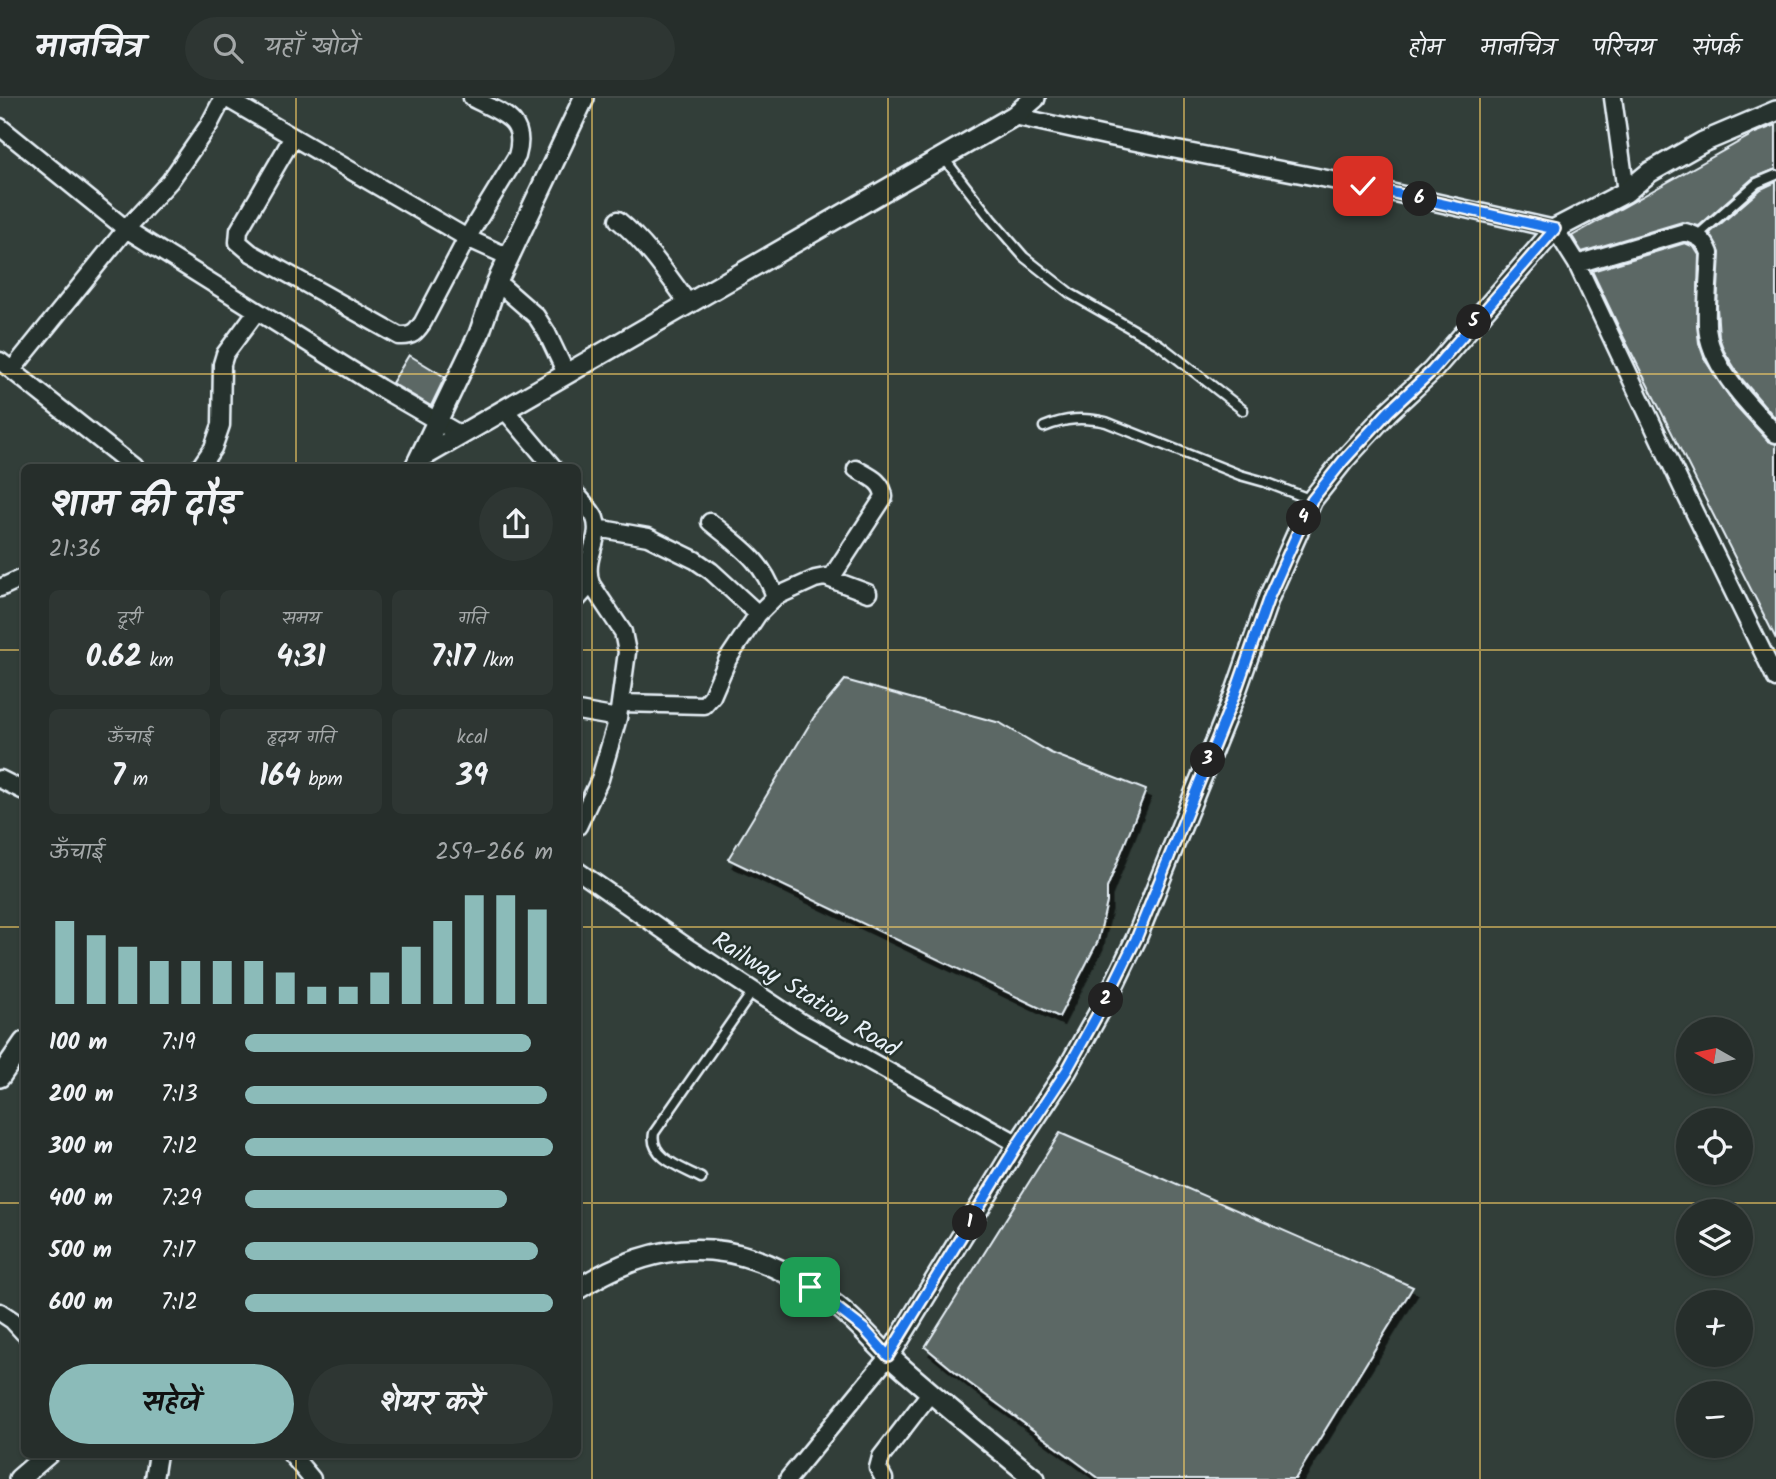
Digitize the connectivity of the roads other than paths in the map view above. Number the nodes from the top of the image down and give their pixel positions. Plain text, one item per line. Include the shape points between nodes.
1 (224, 98) edge
2 (472, 98) edge
3 (584, 98) edge
4 (1035, 98) edge
5 (1613, 98) edge
6 (1776, 111) edge
7 (1014, 116) junction
8 (0, 127) edge
9 (293, 137) junction
10 (943, 157) junction
11 (1776, 175) edge
12 (1626, 192) junction
13 (618, 220) dead end
14 (126, 229) junction
15 (1555, 229) junction
16 (1698, 235) junction
17 (467, 238) junction
18 (509, 257) junction
19 (1577, 264) junction
20 (497, 282) junction
21 (688, 303) junction
22 (257, 311) junction
23 (6, 365) edge
24 (566, 373) junction
25 (504, 409) junction
26 (1243, 410) dead end
27 (436, 422) junction
28 (1044, 427) dead end
29 (461, 435) junction
30 (1776, 435) edge
31 (417, 463) edge
32 (130, 464) edge
33 (202, 464) edge
34 (550, 464) edge
35 (856, 469) dead end
36 (581, 500) edge
37 (1312, 500) junction
38 (710, 522) dead end
39 (597, 528) junction
40 (21, 578) edge
41 (831, 578) junction
42 (591, 584) junction
43 (0, 588) edge
44 (868, 593) dead end
45 (581, 595) edge
46 (775, 597) junction
47 (758, 614) junction
48 (1776, 680) edge
49 (619, 710) junction
50 (581, 712) edge
51 (0, 779) edge
52 (21, 790) edge
53 (581, 820) edge
54 (581, 873) edge
55 (753, 991) junction
56 (21, 1046) edge
57 (2, 1071) edge
58 (1018, 1144) junction
59 (701, 1178) dead end
60 (581, 1287) edge
61 (0, 1312) edge
62 (21, 1330) edge
63 (888, 1356) junction
64 (931, 1392) junction
65 (43, 1458) edge
66 (157, 1458) edge
67 (295, 1458) edge
68 (19, 1479) edge
69 (154, 1479) edge
70 (312, 1479) edge
71 (788, 1479) edge
72 (884, 1479) edge
73 (1035, 1479) edge

1 - 9 street
1 - 14 street via 192,152
2 - 17 street via 516,124 521,143
3 - 18 street
4 - 7 street
5 - 12 street
6 - 12 street via 1703,142 1650,172
7 - 10 street
7 - 15 street
8 - 14 street
9 - 17 street
9 - 17 street via 239,230 238,242 251,253 399,336 410,337 423,322
10 - 21 street
10 - 26 lane via 1024,257 1071,294 1160,345
11 - 16 lane via 1757,183
12 - 15 street
13 - 21 street
14 - 22 street
14 - 23 street
15 - 19 street
15 - 37 street
16 - 19 street via 1685,232
16 - 30 street via 1710,253 1707,326 1711,347 1719,365
17 - 18 street
18 - 20 street
19 - 48 street
20 - 24 street via 536,316
20 - 27 street via 479,334
21 - 24 street
22 - 27 street
22 - 33 street via 225,354 221,425
23 - 32 street
24 - 25 street
25 - 29 street
25 - 34 street
27 - 29 street
27 - 31 street
28 - 37 lane via 1063,419 1106,422
29 - 31 street
35 - 41 street via 879,483 884,497
36 - 39 street
37 - 58 street via 1269,597 1136,939 1083,1041
38 - 46 street via 759,564
39 - 42 street via 587,563
39 - 47 street via 648,537 695,560
40 - 43 street
41 - 44 street
41 - 46 street via 815,579
42 - 45 street
42 - 49 street via 623,632 627,652
46 - 47 street
47 - 49 street via 728,659 709,702
49 - 50 street
49 - 53 street via 600,779
51 - 52 street
54 - 55 street, Railway Station Road
55 - 58 street, Railway Station Road
55 - 59 lane via 654,1133 660,1155
56 - 57 street
58 - 63 street
60 - 63 street via 601,1274 669,1250 734,1251 774,1266 810,1287 864,1329
61 - 62 street
63 - 64 street
63 - 71 street
64 - 72 street via 881,1457 878,1468
64 - 73 street
65 - 68 street
66 - 69 street
67 - 70 street

